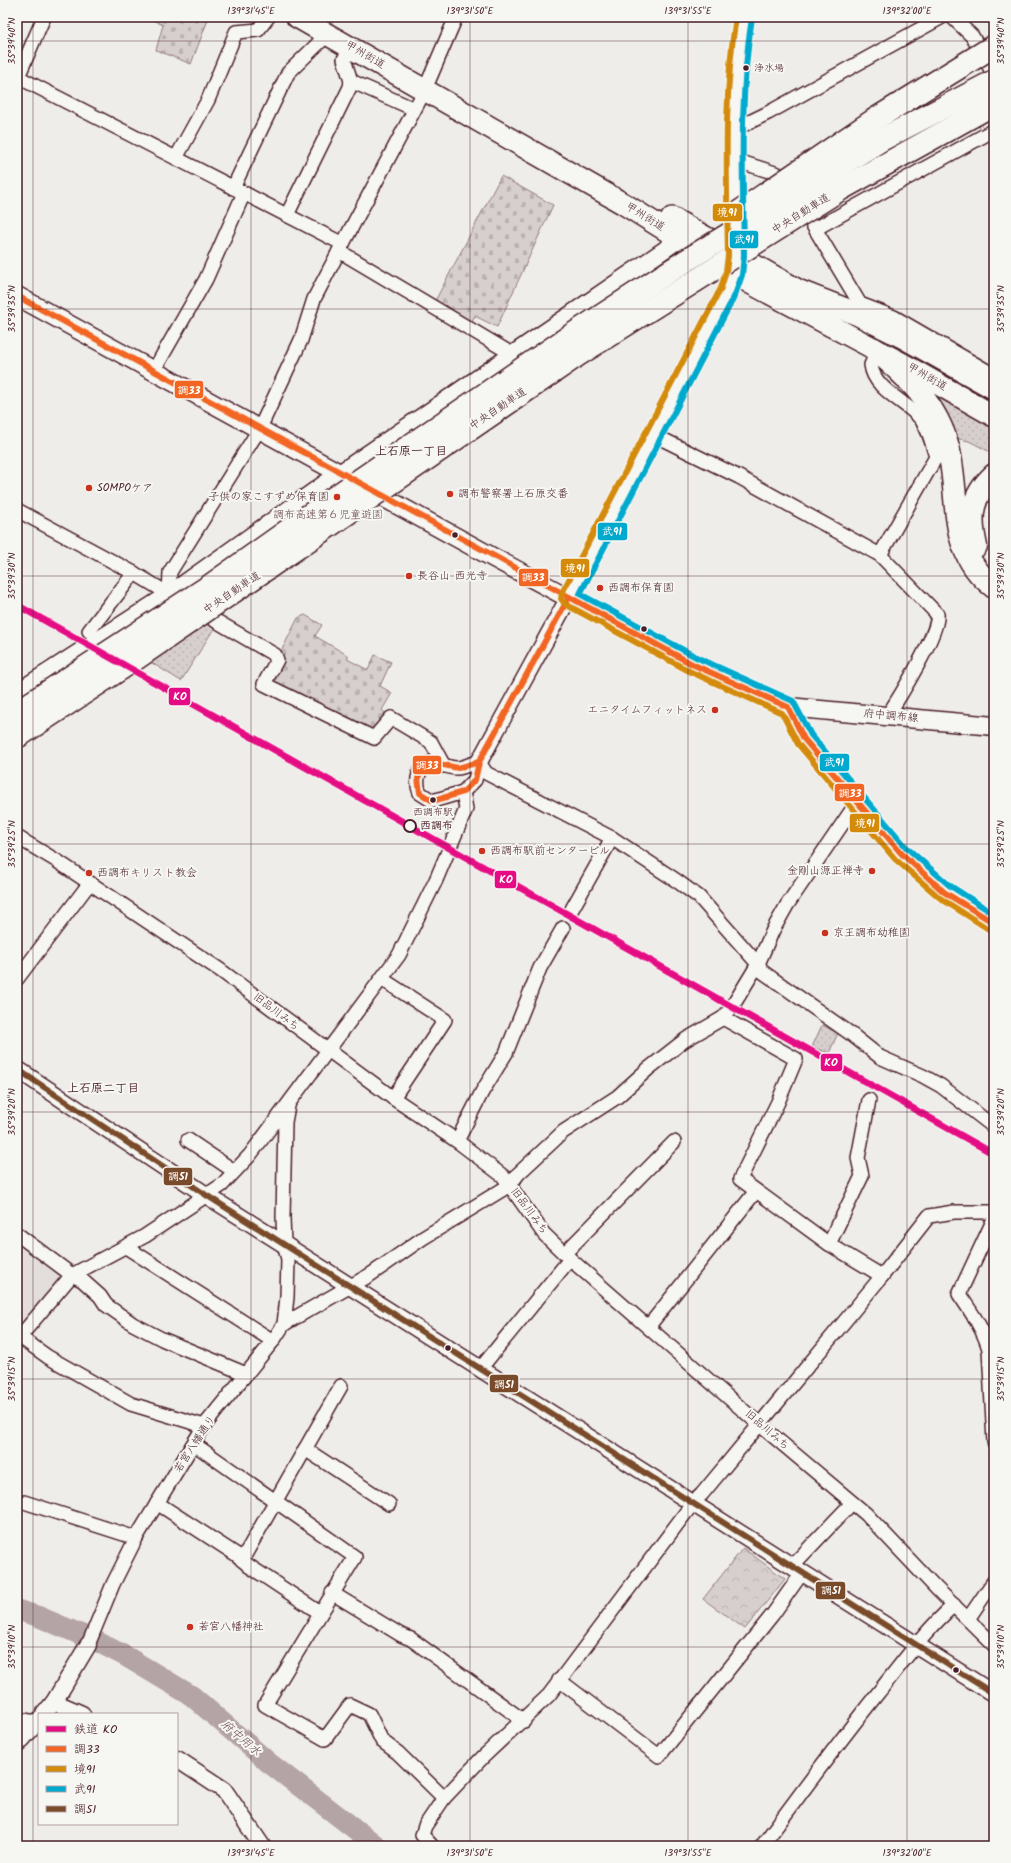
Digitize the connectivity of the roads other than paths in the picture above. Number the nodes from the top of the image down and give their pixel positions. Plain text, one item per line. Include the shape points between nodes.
1 (44, 17) edge
2 (268, 17) edge
3 (297, 17) edge
4 (456, 17) edge
5 (744, 17) edge
6 (942, 17) edge
7 (952, 17) edge
8 (323, 26) edge
9 (994, 46) edge
10 (352, 48) junction
11 (994, 75) edge
12 (18, 78) edge
13 (351, 81) junction
14 (994, 81) edge
15 (427, 85) junction
16 (994, 104) edge
17 (414, 110) junction
18 (994, 117) edge
19 (735, 129) junction
20 (994, 130) edge
21 (176, 158) junction
22 (734, 160) junction
23 (238, 190) junction
24 (287, 215) junction
25 (815, 229) junction
26 (680, 239) junction
27 (341, 247) junction
28 (735, 265) junction
29 (801, 292) junction
30 (17, 296) edge
31 (667, 298) junction
32 (567, 338) junction
33 (876, 350) junction
34 (512, 354) junction
35 (153, 372) junction
36 (992, 374) edge
37 (994, 403) edge
38 (994, 416) edge
39 (260, 428) junction
40 (654, 435) junction
41 (338, 474) junction
42 (994, 475) edge
43 (17, 510) edge
44 (880, 555) junction
45 (994, 572) edge
46 (134, 573) junction
47 (994, 587) edge
48 (168, 594) junction
49 (569, 597) junction
50 (89, 631) dead end
51 (17, 692) edge
52 (788, 707) junction
53 (17, 712) edge
54 (887, 716) junction
55 (994, 726) edge
56 (17, 737) edge
57 (479, 762) junction
58 (444, 766) junction
59 (459, 768) junction
60 (467, 788) junction
61 (858, 801) junction
62 (17, 837) edge
63 (612, 838) junction
64 (89, 884) junction
65 (572, 909) dead end
66 (994, 923) edge
67 (563, 928) dead end
68 (758, 964) junction
69 (17, 979) edge
70 (382, 979) junction
71 (723, 1018) junction
72 (327, 1050) junction
73 (17, 1069) edge
74 (393, 1098) junction
75 (869, 1100) dead end
76 (288, 1106) junction
77 (994, 1127) edge
78 (188, 1140) dead end
79 (457, 1141) junction
80 (674, 1142) dead end
81 (234, 1171) junction
82 (510, 1185) junction
83 (756, 1191) junction
84 (206, 1195) junction
85 (994, 1212) edge
86 (994, 1219) edge
87 (17, 1234) edge
88 (829, 1244) junction
89 (284, 1245) junction
90 (126, 1247) junction
91 (567, 1256) junction
92 (72, 1274) junction
93 (882, 1276) junction
94 (350, 1287) junction
95 (284, 1324) junction
96 (648, 1327) junction
97 (18, 1338) edge
98 (273, 1341) junction
99 (480, 1369) junction
100 (246, 1374) junction
101 (341, 1386) dead end
102 (760, 1425) junction
103 (204, 1426) junction
104 (994, 1442) edge
105 (194, 1444) junction
106 (305, 1449) junction
107 (276, 1501) junction
108 (24, 1502) dead end
109 (157, 1503) junction
110 (693, 1503) junction
111 (852, 1503) junction
112 (388, 1504) dead end
113 (136, 1538) junction
114 (242, 1560) junction
115 (797, 1569) junction
116 (994, 1581) edge
117 (332, 1593) junction
118 (954, 1605) junction
119 (320, 1613) junction
120 (968, 1619) junction
121 (88, 1645) joint
122 (916, 1645) junction
123 (994, 1645) edge
124 (560, 1680) junction
125 (994, 1694) edge
126 (45, 1713) edge
127 (38, 1715) edge
128 (17, 1719) edge
129 (38, 1721) edge
130 (524, 1721) junction
131 (17, 1745) edge
132 (178, 1760) edge
133 (444, 1798) junction
134 (262, 1846) edge
135 (432, 1846) edge
136 (762, 1846) edge

1 - 12 street
2 - 21 street via 258,30 236,32 208,100
3 - 8 highway, 甲州街道
4 - 15 street
5 - 19 main road
6 - 19 street
7 - 11 street via 978,45
8 - 10 highway, 甲州街道
8 - 15 highway, 甲州街道
8 - 23 street via 288,73
9 - 32 highway, bridge via 799,170 647,277
10 - 13 street via 344,59
10 - 15 highway, 甲州街道
12 - 21 street
13 - 17 street
13 - 24 street
14 - 32 highway, 中央自動車道, bridge via 884,139
15 - 17 street
15 - 26 highway, 甲州街道
15 - 28 highway, 甲州街道
16 - 31 highway, 中央自動車道, bridge via 841,189
17 - 27 street
18 - 31 highway, bridge via 900,166 746,257
19 - 22 main road
20 - 25 street
21 - 23 street
22 - 25 street via 784,176
22 - 28 main road
23 - 24 street
23 - 35 street via 206,279
24 - 27 street
25 - 36 street via 860,304 894,317
26 - 28 highway, 甲州街道
26 - 34 street
27 - 34 street
27 - 39 street via 314,300 301,340
28 - 29 highway, 甲州街道
28 - 33 highway, 甲州街道
28 - 40 main road via 728,291
29 - 36 highway
29 - 37 highway, 甲州街道
30 - 35 main road, 府中調布線
31 - 56 highway, 中央自動車道, bridge via 571,359 134,660
32 - 53 highway, 中央自動車道, bridge via 211,585
33 - 38 highway, 甲州街道
33 - 44 street via 871,365 875,379 911,408 921,420 932,440 936,456
33 - 47 highway via 918,390 941,428 951,465 962,543 968,559
34 - 41 street
35 - 39 main road, 府中調布線
39 - 41 main road, 府中調布線
39 - 48 street via 170,572
40 - 44 street via 739,477
40 - 49 main road
41 - 48 street
41 - 49 main road, 府中調布線
42 - 45 highway via 985,483 977,497 972,529 977,547
43 - 46 street
44 - 54 street via 938,617 909,681
46 - 48 street
46 - 50 street
48 - 51 street
48 - 58 street via 275,655 277,660 264,684 374,738 391,718 431,742
49 - 52 main road, 府中調布線 via 694,665
49 - 57 street
52 - 54 main road, 府中調布線
52 - 61 main road via 804,739
54 - 55 main road, 府中調布線
57 - 59 street
57 - 60 street via 477,774
57 - 63 street via 484,772 496,779
58 - 59 street
58 - 60 street via 435,763 423,767 418,778 420,793 431,800
59 - 60 street
60 - 70 street via 466,809 436,880 411,934
61 - 66 main road via 918,871 968,909
61 - 68 street via 787,905
62 - 64 street, 旧品川みち
63 - 65 street
63 - 68 street via 699,897
64 - 69 street
64 - 72 street, 旧品川みち via 220,970
67 - 79 street via 540,968 506,1054 482,1092
68 - 71 street
68 - 77 street via 763,972 880,1057 941,1086
70 - 72 street
70 - 74 street via 444,1020
71 - 82 street via 685,1040 617,1097 563,1132 518,1174
71 - 83 street via 796,1060 740,1179
72 - 74 street, 旧品川みち
72 - 76 street
73 - 84 street
74 - 79 street, 旧品川みち
75 - 88 street via 858,1158 862,1176
76 - 81 street via 250,1155
76 - 89 street, 若宮八幡通り via 284,1130
78 - 81 street
79 - 82 street, 旧品川みち via 503,1176
80 - 91 street
81 - 84 street via 222,1184
82 - 91 street, 旧品川みち via 544,1234
82 - 94 street via 423,1238
83 - 88 street
83 - 96 street
84 - 89 street
84 - 90 street
85 - 93 street via 954,1212 929,1216
86 - 104 street via 959,1294 977,1319 989,1350
87 - 92 street
88 - 93 street
89 - 94 street
89 - 95 street, 若宮八幡通り via 288,1258
90 - 92 street
90 - 98 street
91 - 96 street, 旧品川みち
91 - 99 street
92 - 97 street
92 - 100 street via 100,1296 106,1305 133,1324
93 - 102 street
94 - 95 street
94 - 99 street
95 - 98 street, 若宮八幡通り
96 - 102 street, 旧品川みち
97 - 103 street via 131,1404
98 - 100 street, 若宮八幡通り
99 - 110 street
100 - 103 street, 若宮八幡通り
101 - 106 street
102 - 110 street
102 - 111 street, 旧品川みち
103 - 105 street, 若宮八幡通り
105 - 107 street
105 - 109 street, 若宮八幡通り
106 - 107 street
106 - 112 street
107 - 114 street
107 - 117 street via 355,1557
108 - 113 street
109 - 113 street, 若宮八幡通り
109 - 114 street
110 - 115 street
110 - 124 street
111 - 115 street
111 - 118 street, 旧品川みち via 876,1523
113 - 121 street, 若宮八幡通り via 113,1584
114 - 119 street
115 - 122 street
115 - 124 street via 773,1614 659,1756
116 - 120 street
117 - 119 street
117 - 130 street via 411,1639
118 - 120 street, 旧品川みち
118 - 122 street
119 - 133 street via 265,1705 326,1739 350,1705 356,1707 369,1714 382,1741
120 - 123 street, 旧品川みち
121 - 126 street
122 - 125 street
122 - 136 street via 818,1767
124 - 130 street
127 - 128 street
129 - 131 street
130 - 133 street via 483,1757
132 - 134 street via 224,1790
133 - 135 street via 425,1826 422,1835

